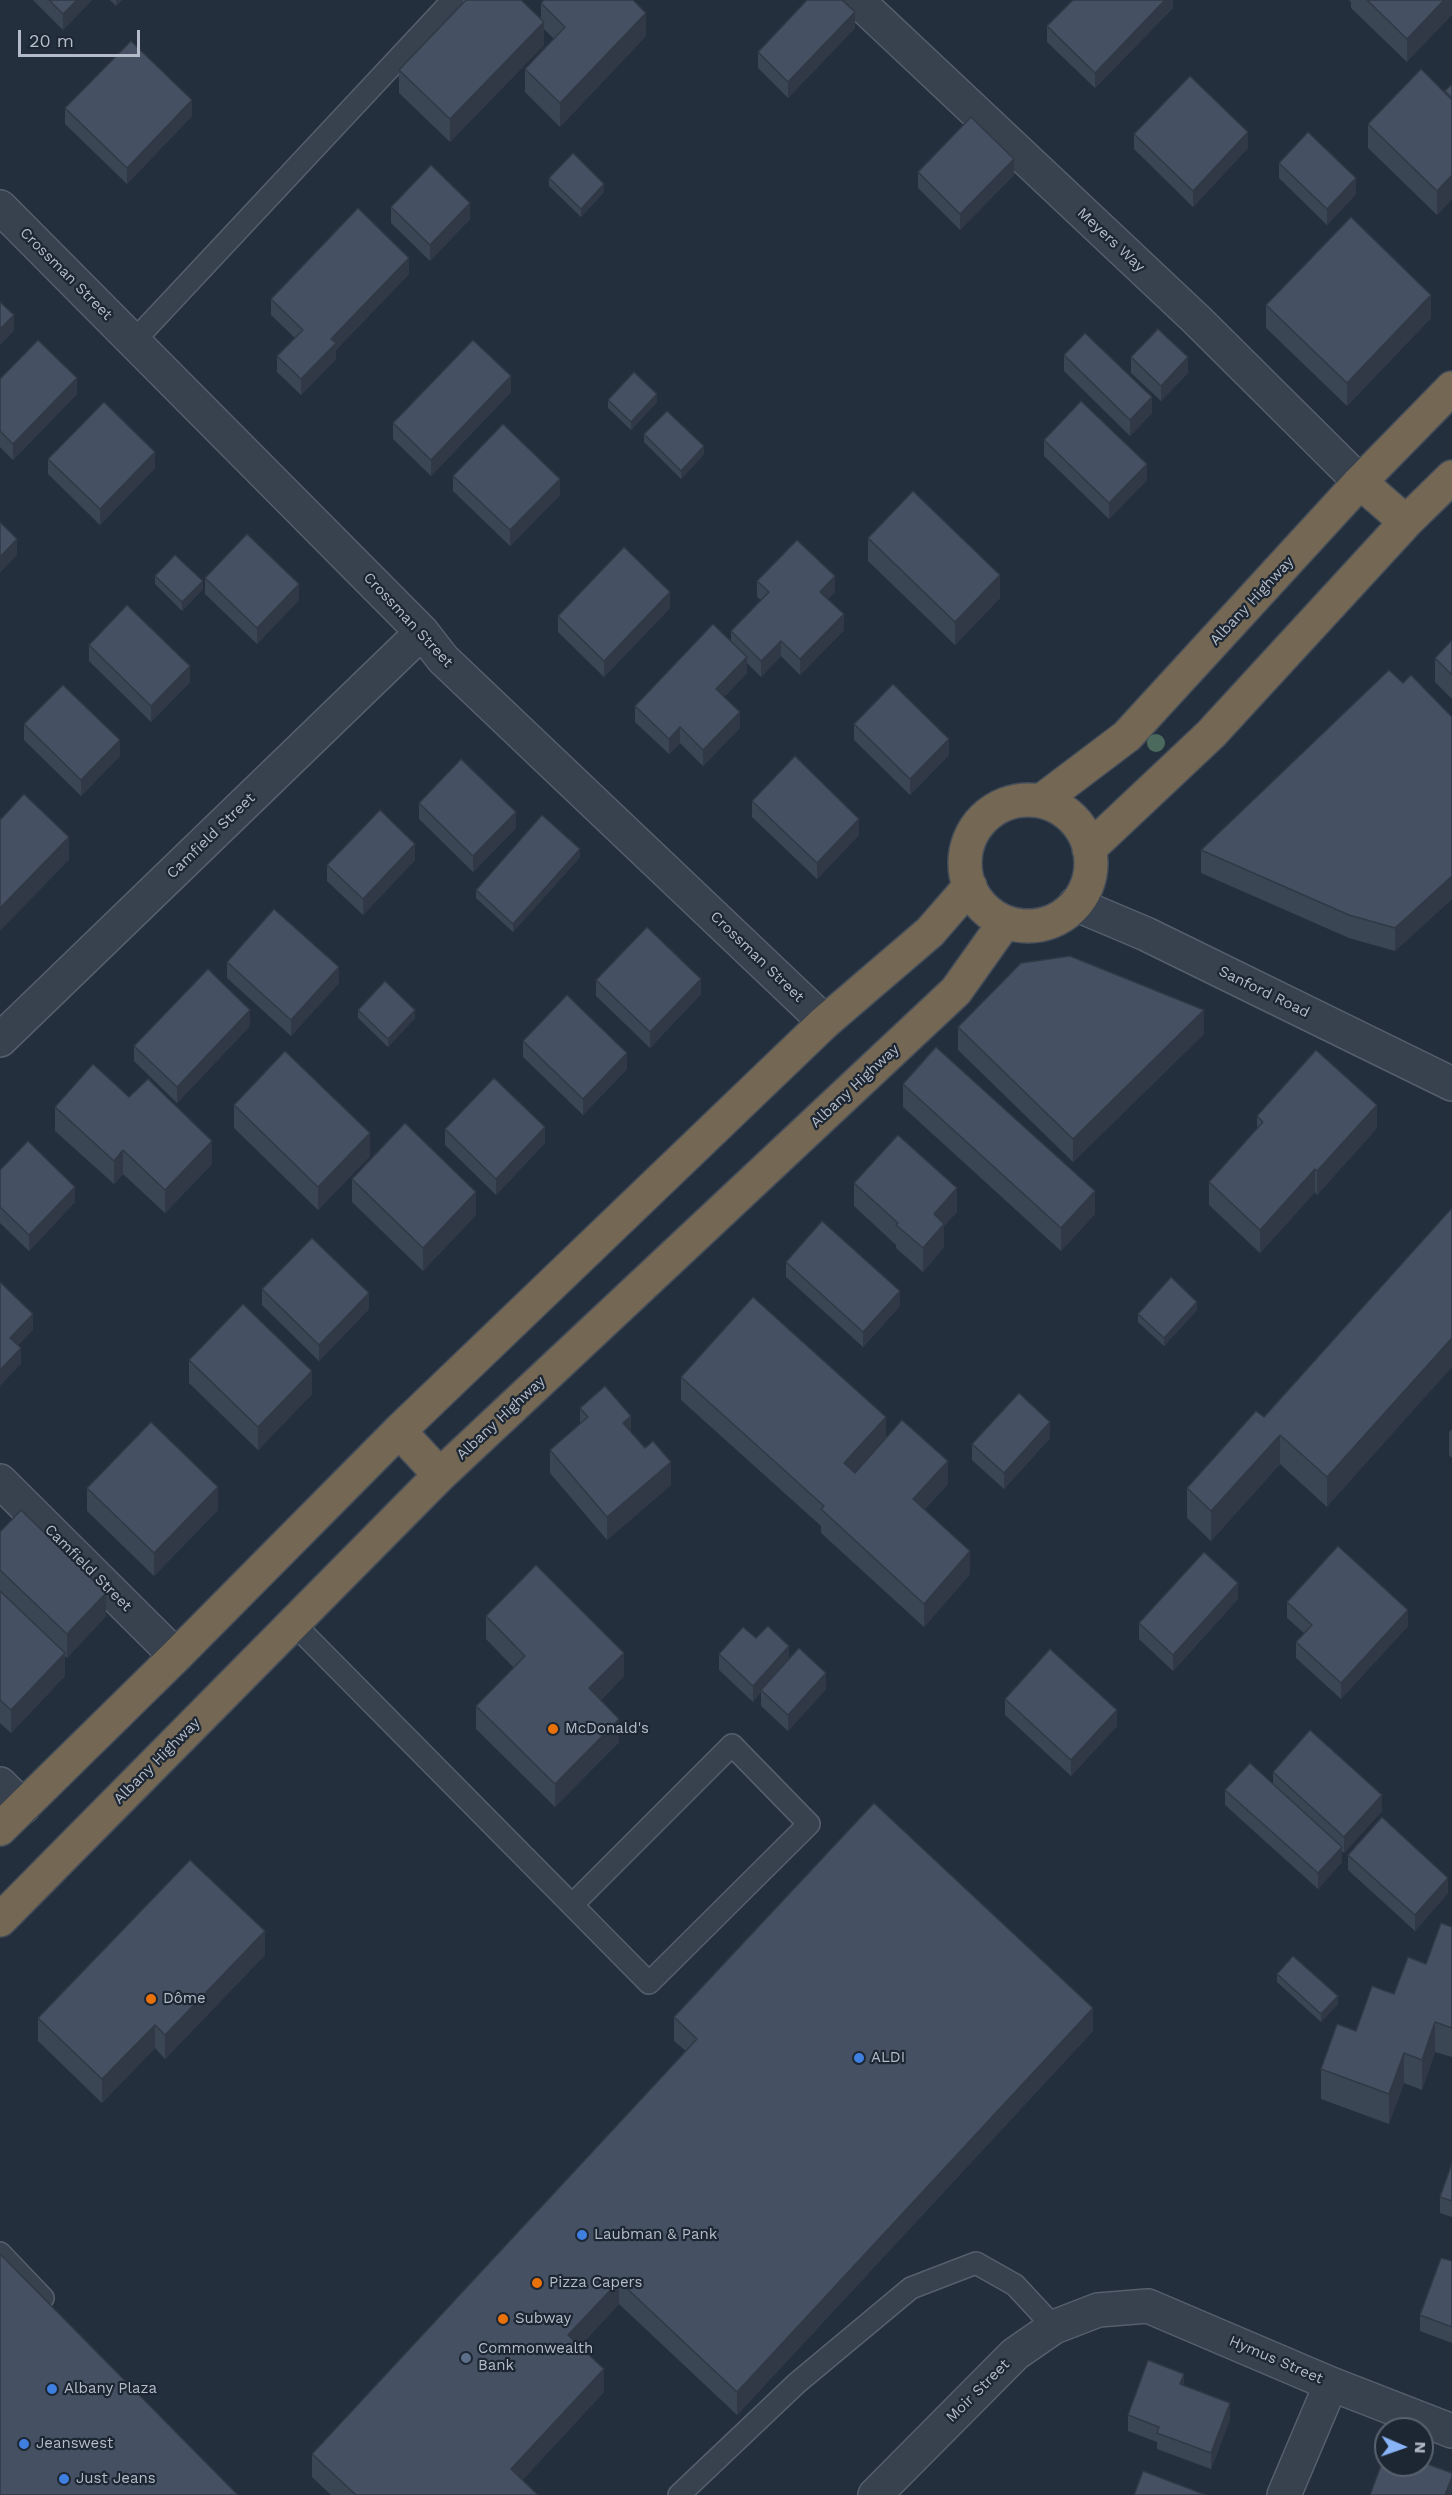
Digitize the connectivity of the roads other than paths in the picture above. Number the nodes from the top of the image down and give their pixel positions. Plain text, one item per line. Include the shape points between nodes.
1 (453, 0) edge
2 (858, 0) edge
3 (0, 207) edge
4 (134, 341) junction
5 (1452, 388) edge
6 (1452, 477) edge
7 (1360, 482) junction
8 (1406, 522) junction
9 (422, 632) junction
10 (1041, 801) junction
11 (1089, 849) junction
12 (970, 886) junction
13 (1075, 904) junction
14 (1005, 921) junction
15 (825, 1022) junction
16 (0, 1040) edge
17 (1452, 1084) edge
18 (399, 1431) junction
19 (441, 1475) junction
20 (0, 1481) edge
21 (293, 1623) junction
22 (176, 1656) junction
23 (0, 1784) edge
24 (11, 1818) edge
25 (572, 1905) junction
26 (0, 1920) edge
27 (0, 2253) edge
28 (1098, 2310) joint
29 (61, 2316) edge
30 (1054, 2327) junction
31 (1331, 2384) junction
32 (1452, 2431) edge
33 (679, 2495) edge
34 (875, 2495) edge
35 (1284, 2495) edge

1 - 4 lane
2 - 7 street, Meyers Way via 1197,320
3 - 4 street, Crossman Street
4 - 9 street, Crossman Street
5 - 7 highway, Albany Highway
6 - 8 highway
7 - 8 highway
7 - 10 highway, Albany Highway via 1127,736
8 - 11 highway via 1211,734
9 - 15 street, Crossman Street via 443,659
9 - 16 street, Camfield Street
10 - 11 highway via 1072,818
10 - 12 highway via 1007,804 980,823 966,853
11 - 13 highway via 1089,879
12 - 14 highway via 983,907
12 - 15 highway via 930,932
13 - 14 highway via 1047,923 1021,926
13 - 17 street, Sanford Road via 1146,934
14 - 19 highway, Albany Highway via 956,991
15 - 18 highway
18 - 19 highway
18 - 22 highway
19 - 21 highway, Albany Highway
20 - 22 street, Camfield Street
21 - 25 lane
21 - 26 highway, Albany Highway
22 - 24 highway
23 - 24 street
25 - 25 lane via 650,1983 809,1824 732,1745
27 - 29 lane
28 - 30 street, Moir Street
28 - 31 street, Hymus Street via 1148,2306
30 - 33 lane via 1015,2285 976,2263 911,2288 796,2384
30 - 34 street, Moir Street via 1015,2354
31 - 32 street, Hymus Street
31 - 35 street

